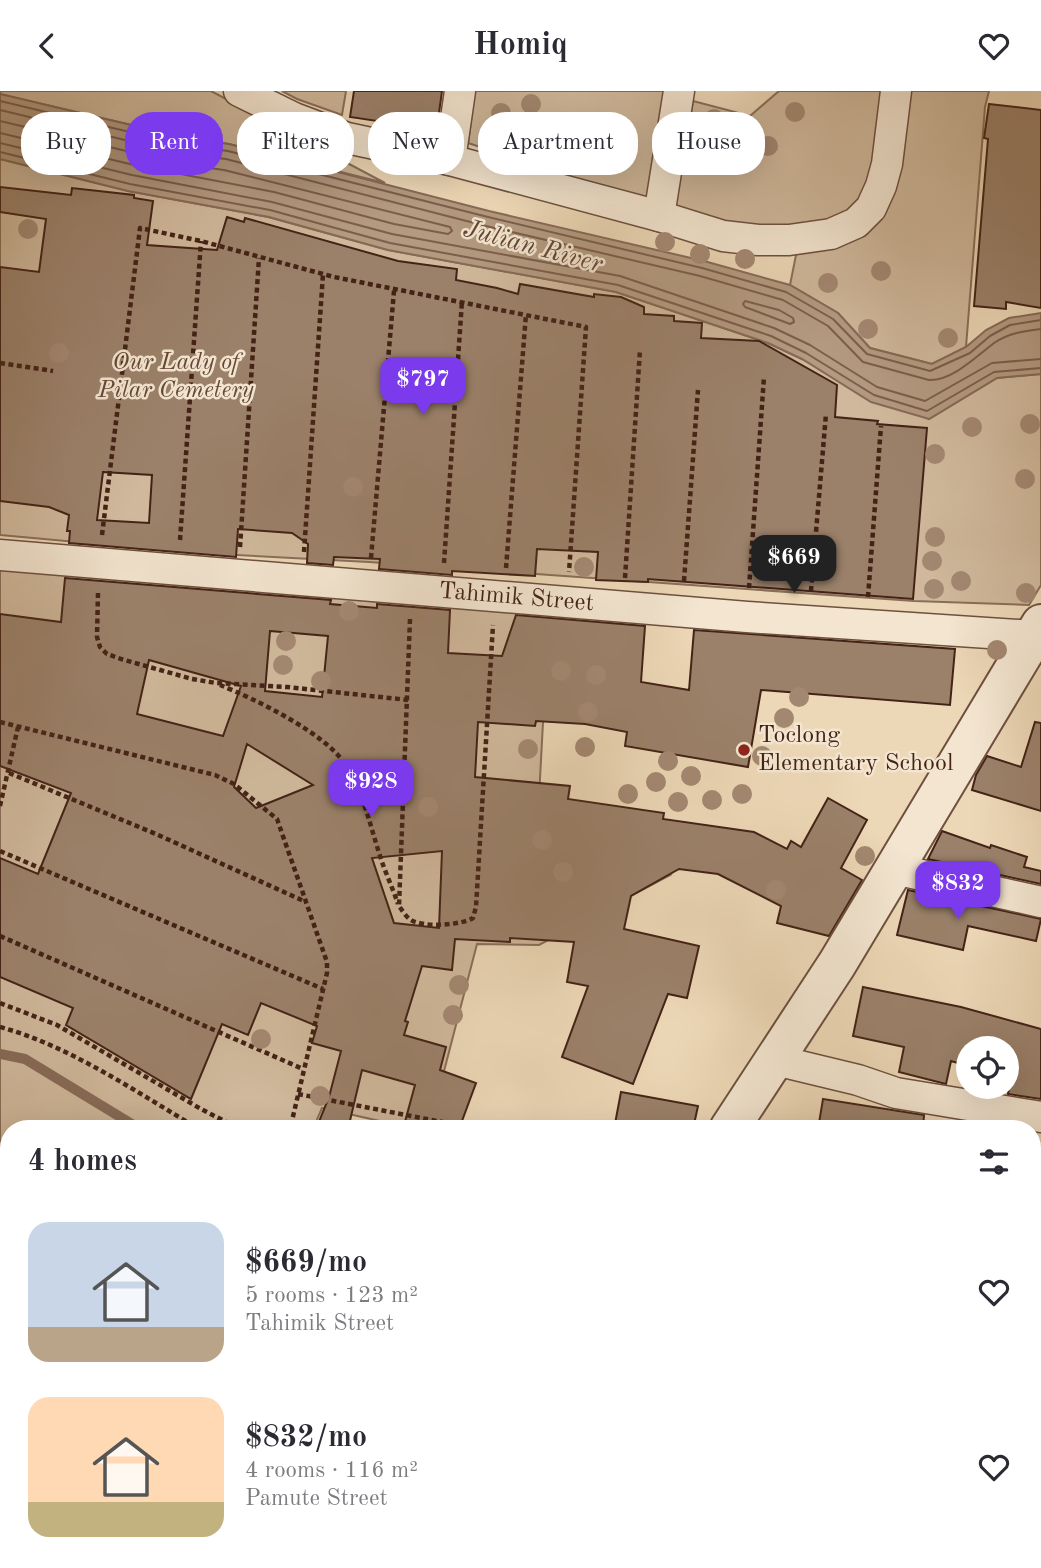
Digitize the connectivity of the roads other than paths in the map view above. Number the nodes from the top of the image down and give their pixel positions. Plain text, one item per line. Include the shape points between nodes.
1 (460, 91) edge
2 (679, 91) edge
3 (896, 91) edge
4 (242, 92) edge
5 (457, 112) edge
6 (368, 142) edge
7 (464, 164) edge
8 (659, 216) junction
9 (0, 555) edge
10 (1037, 630) edge
11 (895, 869) junction
12 (1041, 902) edge
13 (775, 1060) junction
14 (1041, 1117) edge
15 (735, 1120) edge

1 - 5 street
2 - 8 street
3 - 8 street via 881,186 871,208 856,223 831,234 758,240 723,236
4 - 6 street via 295,118
7 - 8 street
9 - 10 street, Tahimik Street via 747,617
10 - 11 street
11 - 12 street
11 - 13 street
13 - 14 street via 896,1093
13 - 15 street

